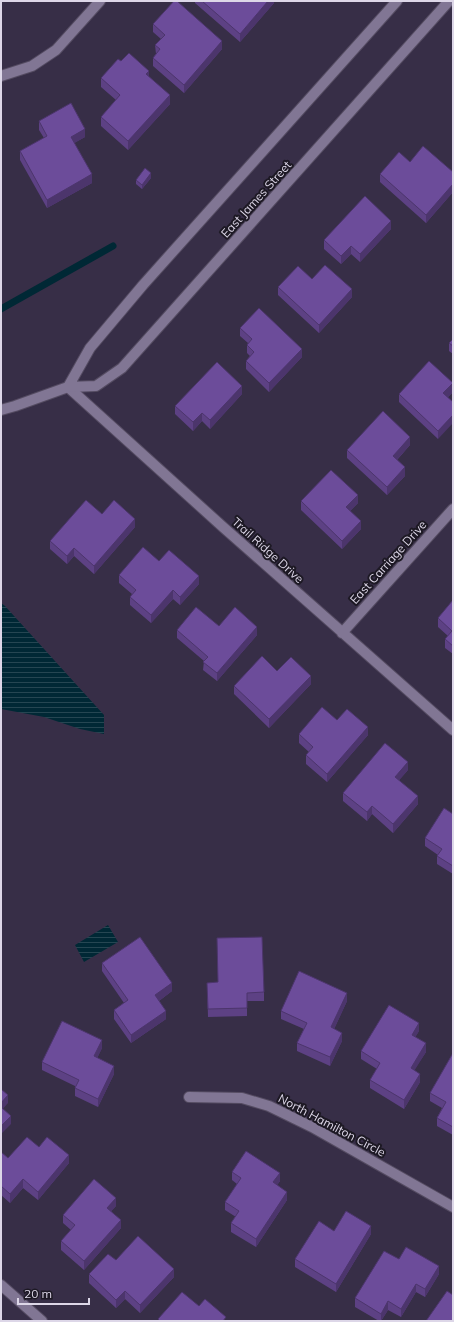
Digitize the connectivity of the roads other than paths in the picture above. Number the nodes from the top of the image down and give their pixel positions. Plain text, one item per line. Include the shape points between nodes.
1 (100, 1) edge
2 (397, 1) edge
3 (449, 1) edge
4 (1, 76) edge
5 (68, 387) junction
6 (1, 410) edge
7 (453, 509) edge
8 (342, 633) junction
9 (453, 730) edge
10 (188, 1097) dead end
11 (453, 1207) edge
12 (1, 1285) edge
13 (42, 1321) edge

1 - 4 street via 56,50 32,66
2 - 5 street via 143,285 90,348
3 - 5 street, East James Street via 122,368 96,386
5 - 6 street, East James Street
5 - 8 street, Trail Ridge Drive
7 - 8 street, East Carriage Drive
8 - 9 street, Trail Ridge Drive
10 - 11 street, North Hamilton Circle via 242,1098 269,1106 312,1127
12 - 13 street

